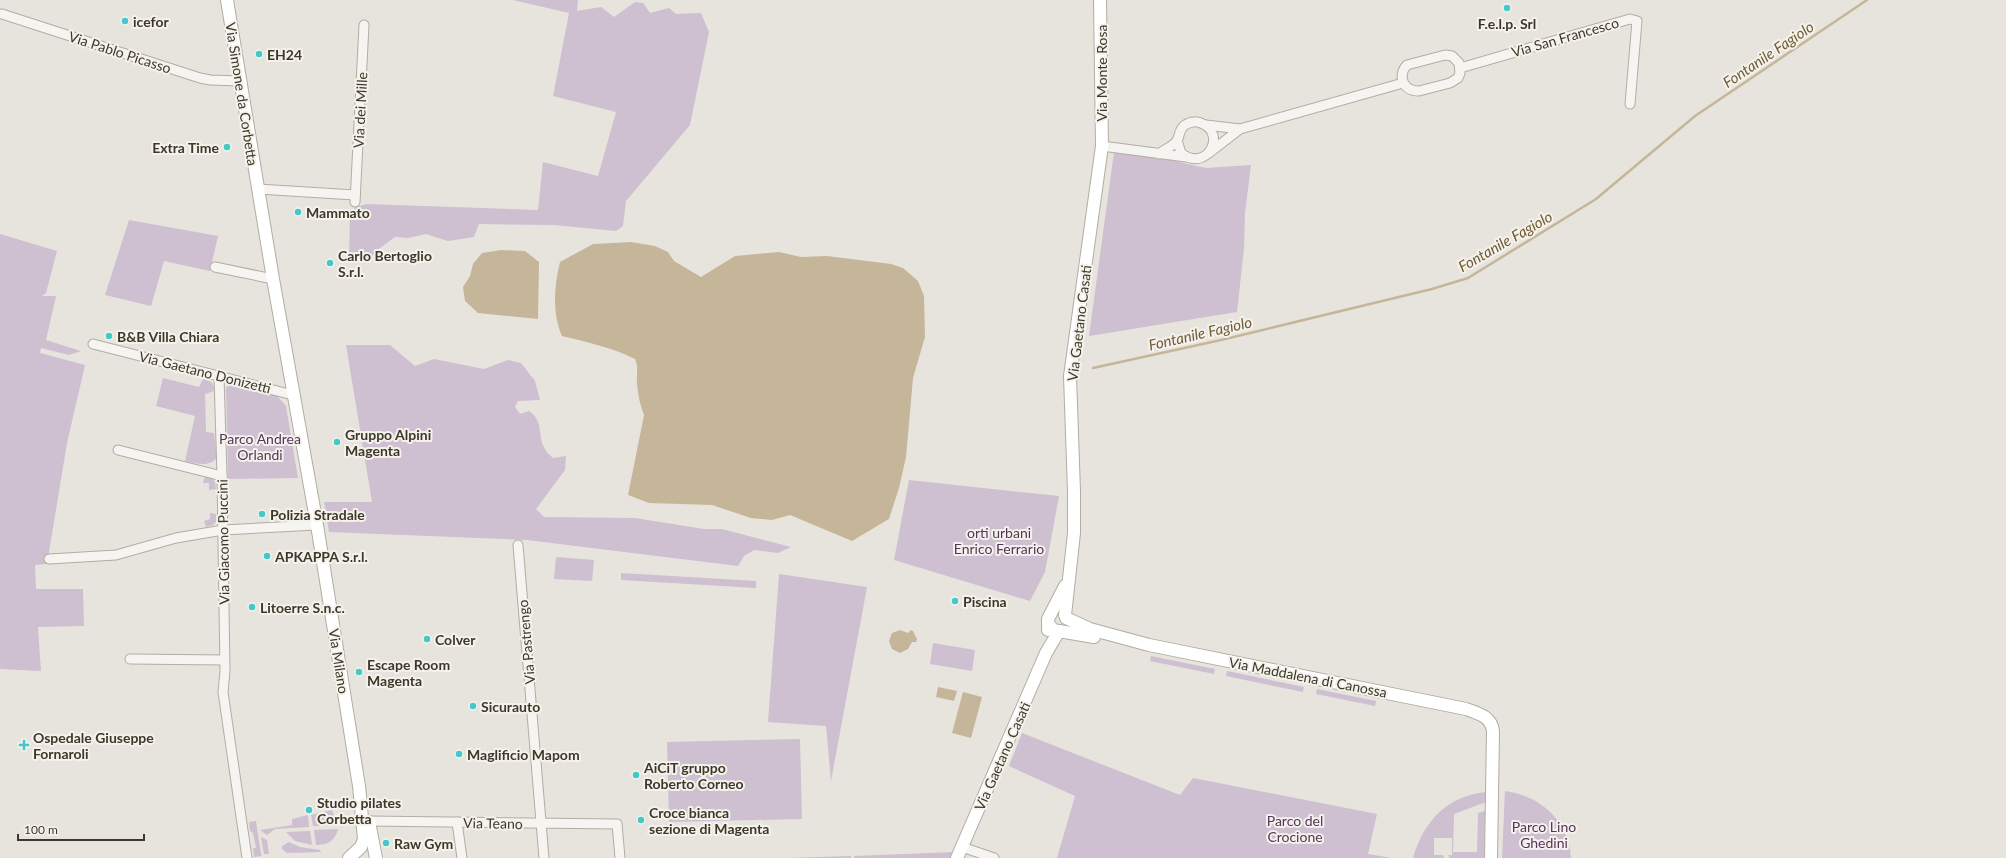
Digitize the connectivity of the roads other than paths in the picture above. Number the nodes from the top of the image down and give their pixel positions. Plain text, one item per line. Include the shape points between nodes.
1 (227, 0) edge
2 (1100, 0) edge
3 (2, 14) dead end
4 (364, 25) dead end
5 (1460, 68) junction
6 (240, 81) junction
7 (1403, 83) junction
8 (1630, 104) dead end
9 (1206, 125) junction
10 (1240, 129) junction
11 (1177, 140) junction
12 (1102, 146) junction
13 (1209, 153) junction
14 (1159, 154) junction
15 (1186, 157) junction
16 (258, 189) junction
17 (215, 268) dead end
18 (273, 279) junction
19 (93, 344) dead end
20 (219, 376) junction
21 (293, 394) junction
22 (118, 450) dead end
23 (222, 476) junction
24 (317, 525) junction
25 (223, 530) junction
26 (518, 545) dead end
27 (49, 559) dead end
28 (1070, 572) junction
29 (1066, 617) junction
30 (1049, 618) junction
31 (1060, 631) junction
32 (1149, 644) junction
33 (1046, 654) junction
34 (130, 659) dead end
35 (224, 660) junction
36 (1466, 709) junction
37 (1498, 761) junction
38 (359, 786) junction
39 (1491, 806) junction
40 (369, 821) junction
41 (457, 822) junction
42 (541, 824) junction
43 (1498, 844) junction
44 (959, 852) edge
45 (353, 855) edge
46 (247, 858) edge
47 (376, 858) edge
48 (462, 858) edge
49 (544, 858) edge
50 (620, 858) edge
51 (994, 858) edge
52 (1491, 858) edge
53 (1498, 858) edge

1 - 6 street, Via Simone da Corbetta
2 - 12 street, Via Monte Rosa
3 - 6 street, Via Pablo Picasso via 200,78
4 - 16 street, Via dei Mille via 355,198
5 - 7 street via 1458,78 1450,83 1414,91
5 - 7 street via 1452,56 1441,56 1407,65 1402,73
5 - 8 street, Via San Francesco via 1630,19 1637,21
6 - 16 street, Via Simone da Corbetta
7 - 10 street
9 - 10 street
9 - 11 street via 1196,122 1185,125 1180,129
9 - 13 street via 1214,136
10 - 13 street
11 - 14 street
11 - 15 street via 1181,152
12 - 14 street
12 - 28 street, Via Gaetano Casati via 1070,376 1074,539
13 - 15 street via 1197,159
14 - 15 street
16 - 18 street, Via Simone da Corbetta
17 - 18 street
18 - 21 street, Via Milano
19 - 20 street, Via Gaetano Donizetti
20 - 21 street, Via Gaetano Donizetti
20 - 23 street, Via Giacomo Puccini
21 - 24 street, Via Milano
22 - 23 street
23 - 25 street, Via Giacomo Puccini
24 - 25 street
24 - 38 street, Via Milano
25 - 27 street via 176,538 116,555
25 - 35 street, Via Giacomo Puccini
26 - 42 street, Via Pastrengo
28 - 29 street, Via Gaetano Casati
28 - 30 street, Via Gaetano Casati
29 - 30 street via 1059,612
29 - 31 street, Via Gaetano Casati via 1066,625
29 - 32 street, Via Maddalena di Canossa via 1090,630
30 - 31 street via 1050,628
30 - 33 street, Via Gaetano Casati
31 - 32 street, Via Maddalena di Canossa
31 - 33 street, Via Gaetano Casati
32 - 36 street, Via Maddalena di Canossa
33 - 44 street, Via Gaetano Casati
34 - 35 street
35 - 46 street, Via Giacomo Puccini via 223,692
36 - 37 street, Via Maddalena di Canossa via 1486,711 1496,720
36 - 39 street, Via Maddalena di Canossa via 1486,717 1492,724
37 - 39 street via 1495,798
37 - 43 street, Via Maddalena di Canossa
38 - 40 street, Via Milano
38 - 45 street, Via Milano via 364,833 362,845
39 - 43 street via 1494,812 1494,837
39 - 52 street, Via Maddalena di Canossa
40 - 41 street, Via Teano
40 - 47 street, Via Milano
41 - 42 street, Via Teano
41 - 48 street
42 - 49 street, Via Pastrengo
42 - 50 street, Via Teano via 617,824
43 - 53 street, Via Maddalena di Canossa
44 - 51 street
45 - 47 street via 366,850

